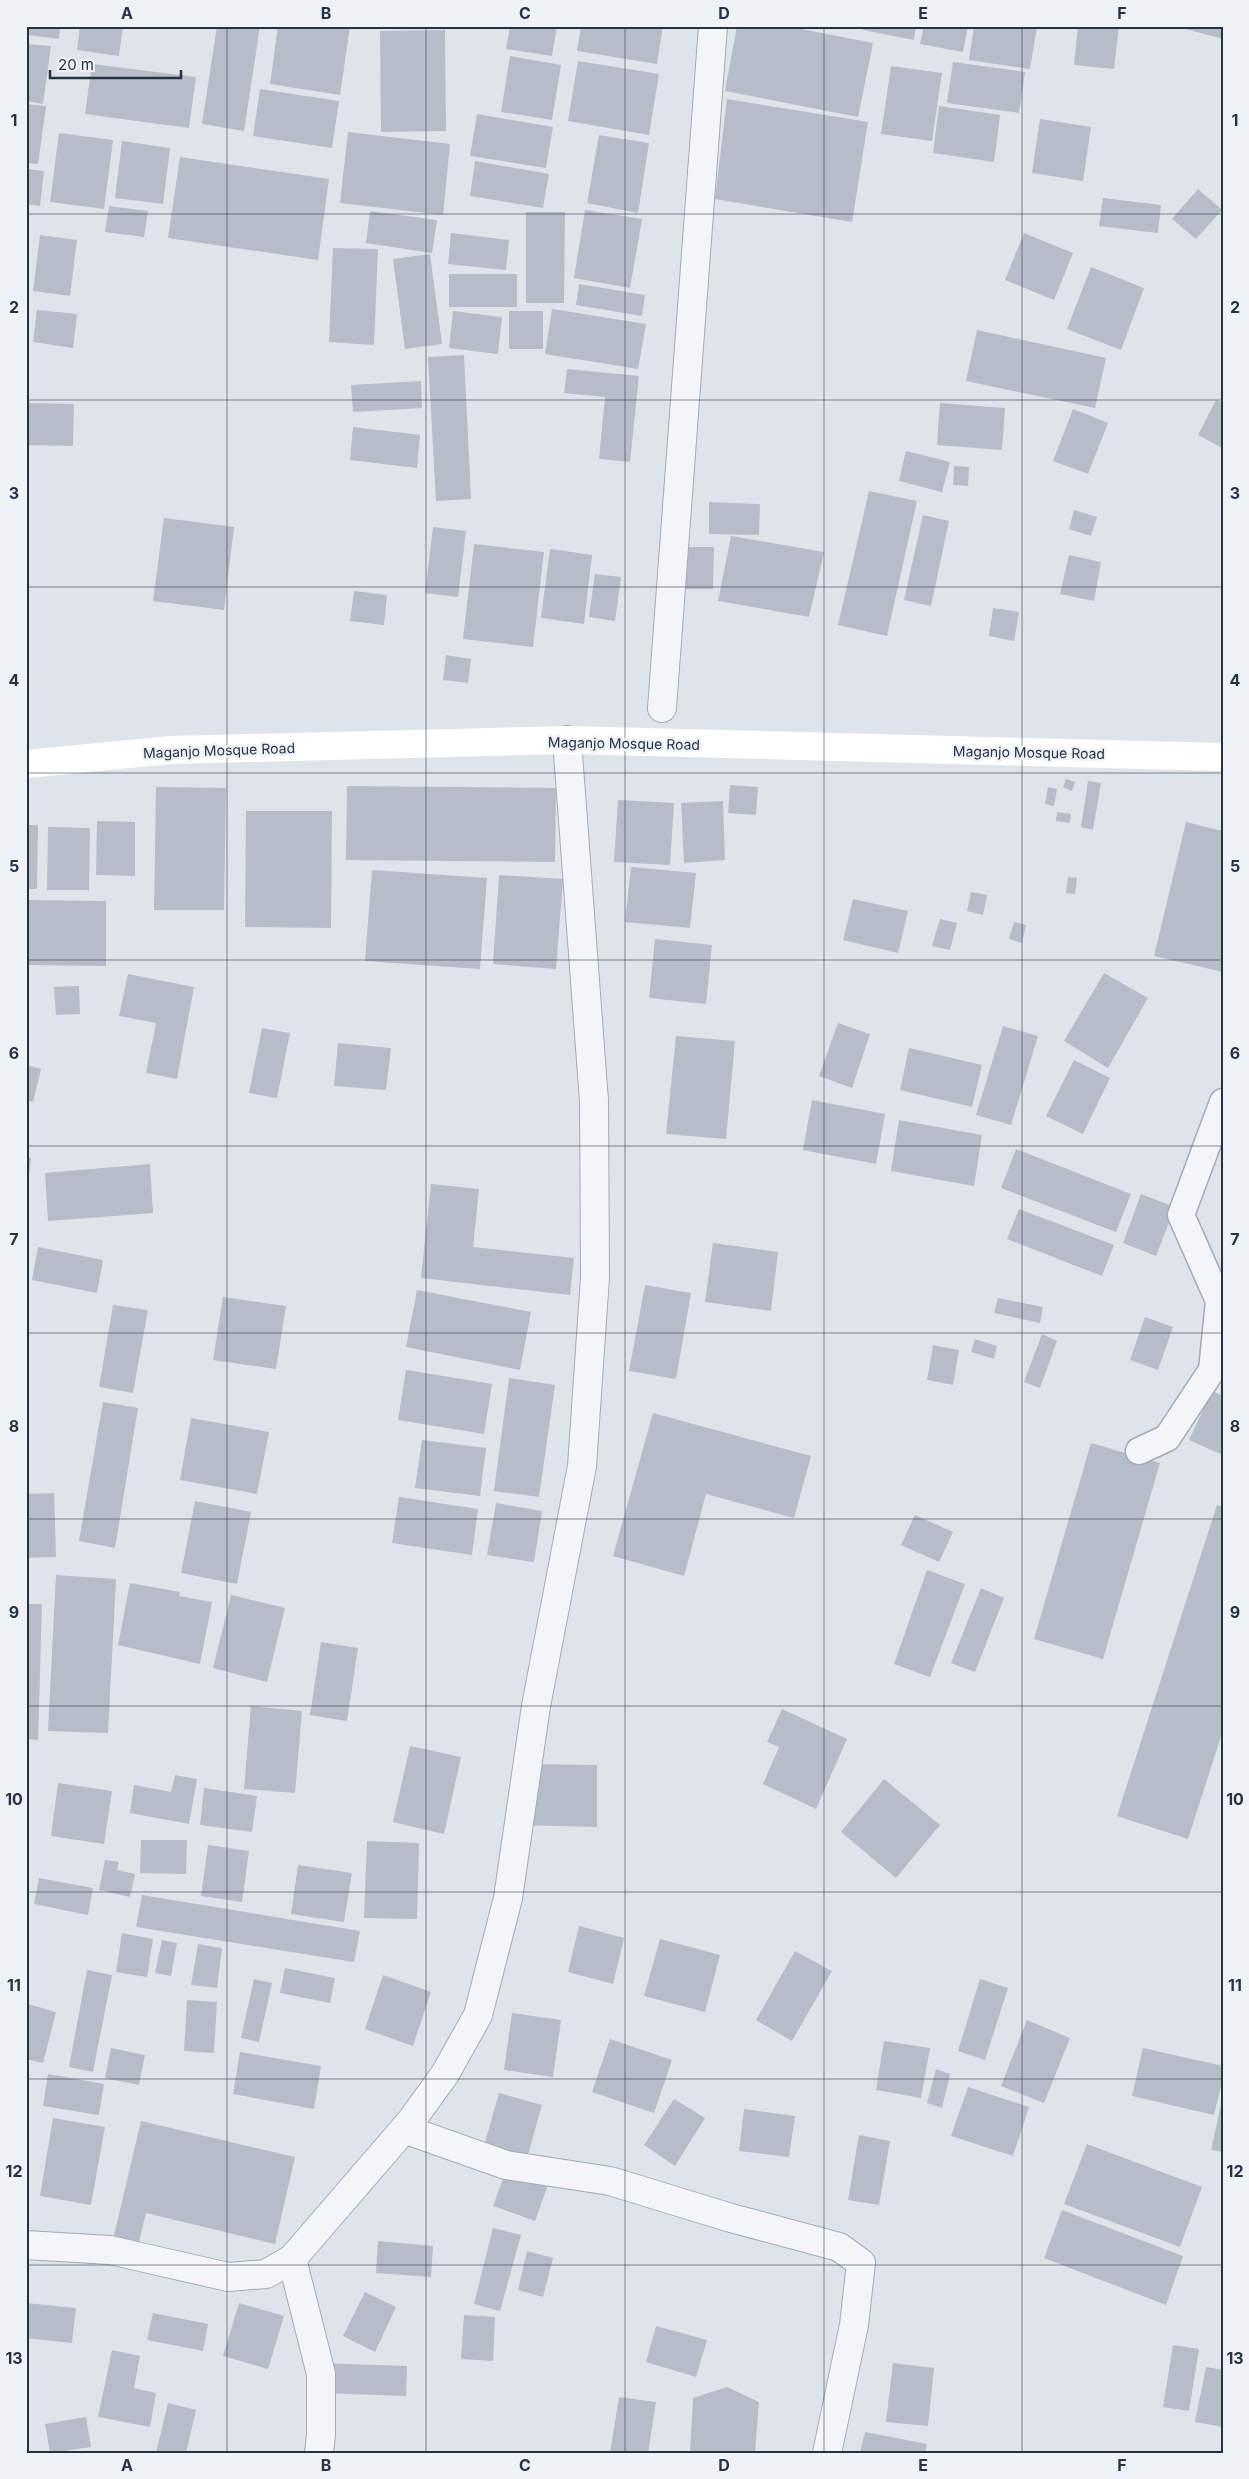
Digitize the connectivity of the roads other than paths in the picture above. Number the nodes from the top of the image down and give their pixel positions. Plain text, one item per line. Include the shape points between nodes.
1 (713, 26) edge
2 (662, 708) dead end
3 (567, 740) junction
4 (1223, 758) edge
5 (26, 764) edge
6 (1223, 1102) edge
7 (1138, 1450) dead end
8 (404, 2129) junction
9 (26, 2245) edge
10 (292, 2259) junction
11 (319, 2453) edge
12 (827, 2453) edge

1 - 2 street
3 - 4 street, Maganjo Mosque Road
3 - 5 street, Maganjo Mosque Road via 171,750
3 - 8 street via 594,1101 595,1277 582,1466 536,1706 508,1898 478,2015 445,2074
6 - 7 lane via 1181,1215 1219,1302 1212,1370 1167,1438
8 - 10 street
8 - 12 street via 506,2165 610,2181 731,2218 839,2246 861,2263 854,2325
9 - 10 street via 110,2250 228,2277 266,2274
10 - 11 street via 321,2374

